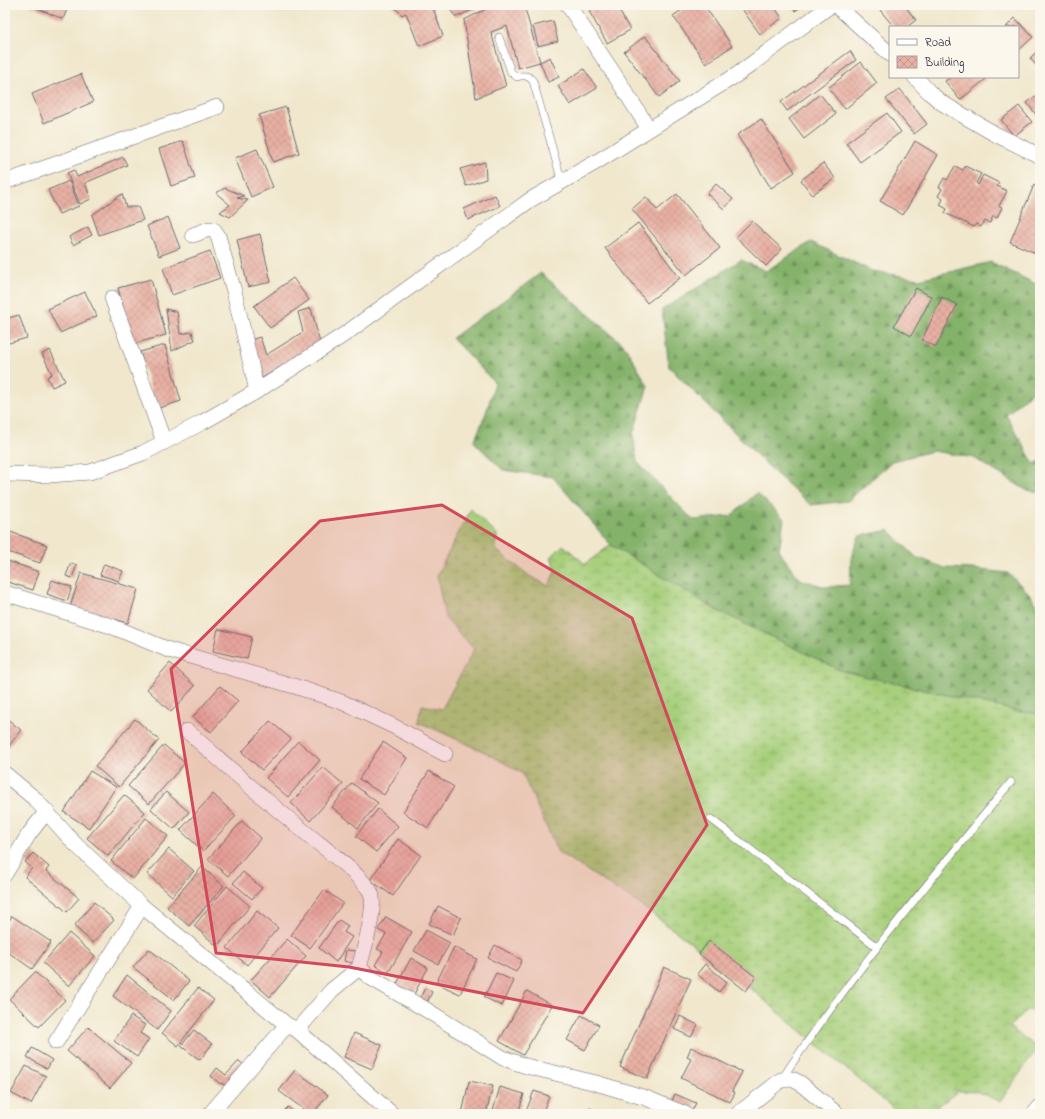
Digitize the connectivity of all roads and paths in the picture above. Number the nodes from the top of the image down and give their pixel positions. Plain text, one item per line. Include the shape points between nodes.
1 (568, 5) edge
2 (831, 5) edge
3 (836, 5) edge
4 (499, 37) dead end
5 (889, 53) edge
6 (916, 78) edge
7 (217, 108) dead end
8 (648, 130) junction
9 (1040, 156) edge
10 (5, 182) edge
11 (562, 182) junction
12 (193, 235) dead end
13 (112, 298) dead end
14 (258, 390) junction
15 (164, 442) junction
16 (5, 474) edge
17 (5, 593) edge
18 (187, 731) dead end
19 (445, 754) dead end
20 (5, 774) edge
21 (1011, 782) dead end
22 (47, 811) junction
23 (710, 819) dead end
24 (5, 874) edge
25 (142, 906) junction
26 (877, 947) junction
27 (359, 968) junction
28 (292, 1027) junction
29 (56, 1042) dead end
30 (781, 1080) junction
31 (1040, 1107) edge
32 (210, 1114) edge
33 (392, 1114) edge
34 (685, 1114) edge
35 (738, 1114) edge
36 (837, 1114) edge
37 (1034, 1114) edge

1 - 8 street
2 - 8 street via 738,74
3 - 5 street
4 - 11 lane via 511,72 517,77 529,76 533,81
6 - 9 street via 942,103 995,134
7 - 10 street
8 - 11 street
11 - 14 street via 530,200 345,334
12 - 14 street via 209,229 214,230 218,236
13 - 15 street
14 - 15 street
15 - 16 street via 143,453 90,472 49,475
17 - 19 street via 104,624 169,650 342,702
18 - 27 street via 338,858 368,888 372,894 372,906
20 - 22 street
21 - 26 lane
22 - 24 street via 29,834
22 - 25 street via 75,844
23 - 26 lane
25 - 28 street
25 - 29 street
26 - 30 lane via 836,1000
27 - 28 street
27 - 34 street via 371,978 504,1058 646,1098
28 - 32 street
28 - 33 street
30 - 35 street
30 - 36 street via 792,1079 800,1083
31 - 37 street

